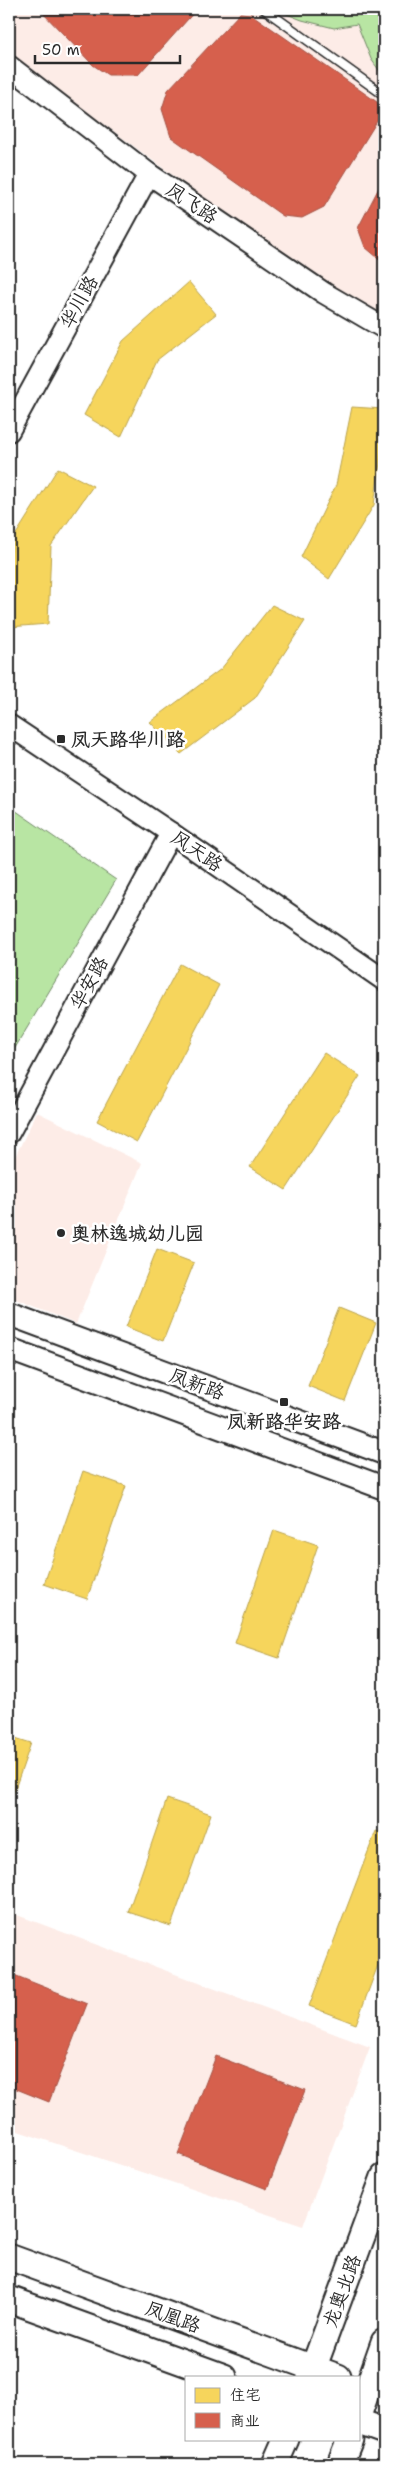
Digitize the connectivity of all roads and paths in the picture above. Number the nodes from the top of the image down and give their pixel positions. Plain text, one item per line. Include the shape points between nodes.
1 (264, 9) edge
2 (9, 66) edge
3 (384, 96) edge
4 (149, 174) junction
5 (384, 328) edge
6 (9, 431) edge
7 (9, 725) edge
8 (171, 833) junction
9 (384, 980) edge
10 (9, 1133) edge
11 (9, 1314) edge
12 (9, 1349) edge
13 (384, 1453) edge
14 (384, 1488) edge
15 (384, 2177) edge
16 (9, 2257) edge
17 (9, 2299) edge
18 (384, 2342) edge
19 (312, 2372) edge
20 (221, 2376) edge
21 (333, 2376) edge
22 (370, 2389) edge
23 (360, 2412) edge
24 (360, 2422) edge
25 (384, 2431) edge
26 (286, 2440) edge
27 (350, 2440) edge
28 (275, 2464) edge
29 (340, 2464) edge

1 - 3 lane
2 - 4 street, 凤飞路
4 - 5 street, 凤飞路 via 324,293
4 - 6 street, 华川路
7 - 8 street, 风天路
8 - 9 street, 风天路
8 - 10 street, 华安路
11 - 13 main road, 凤新路
12 - 14 main road
15 - 19 main road, 龙奥北路
16 - 19 main road, 凤凰路
17 - 20 main road, 凤凰路
18 - 22 main road
19 - 21 main road, 凤凰路
22 - 23 main road
24 - 25 main road
26 - 28 main road
27 - 29 main road

